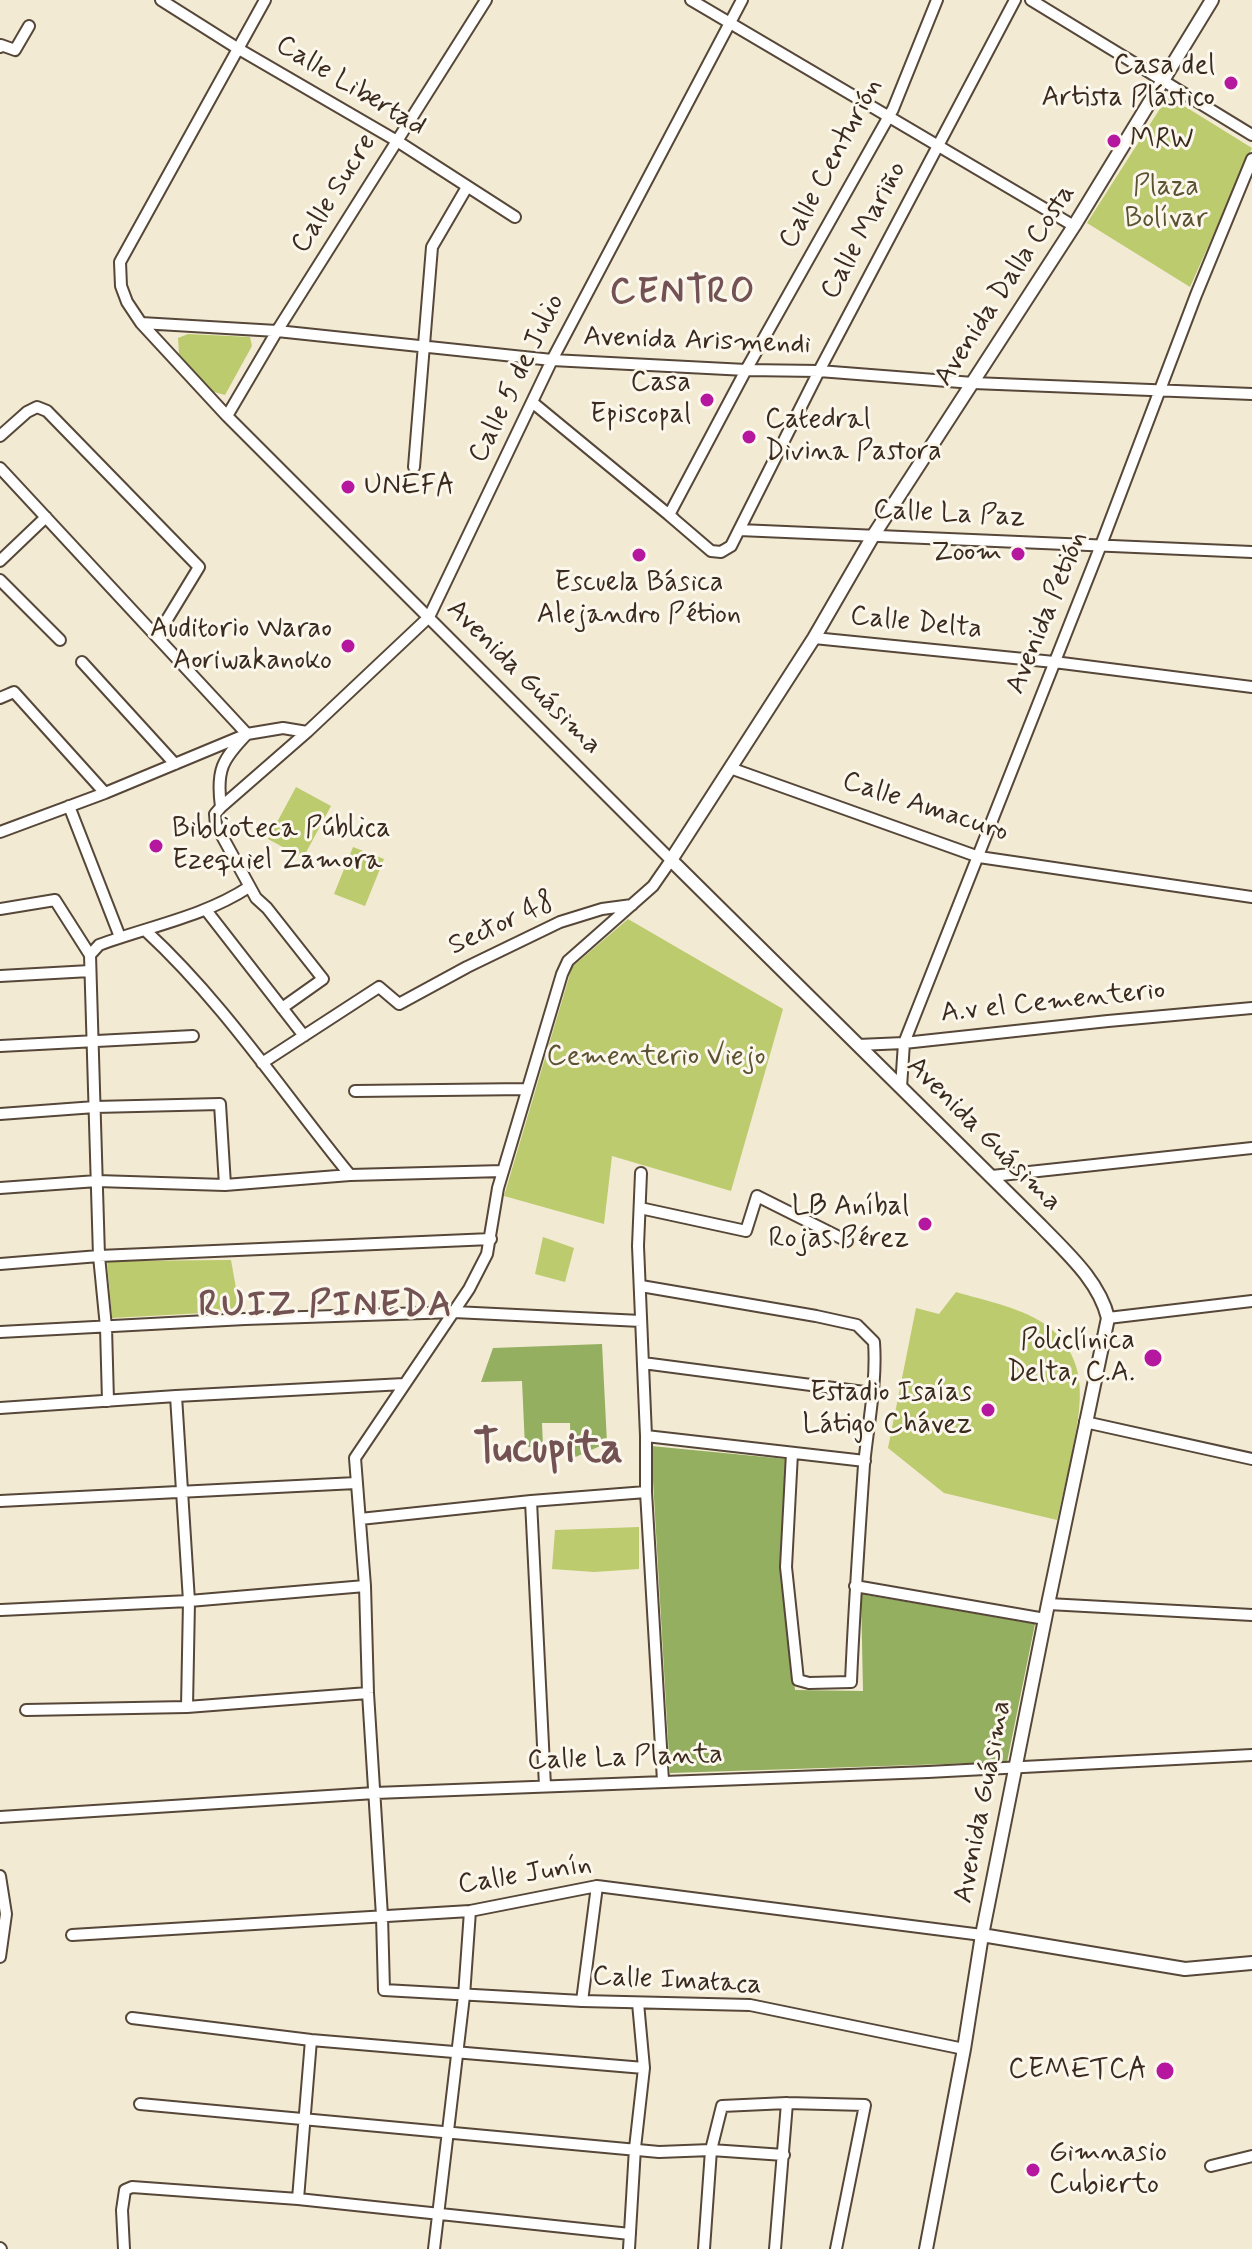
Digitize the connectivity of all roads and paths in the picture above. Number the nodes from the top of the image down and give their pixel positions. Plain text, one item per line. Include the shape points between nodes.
1 (161, 0) edge
2 (265, 0) edge
3 (486, 0) edge
4 (691, 0) edge
5 (742, 0) edge
6 (937, 0) edge
7 (1015, 0) edge
8 (1031, 0) edge
9 (1212, 0) edge
10 (730, 23) junction
11 (29, 26) dead end
12 (0, 47) edge
13 (237, 48) junction
14 (1162, 81) junction
15 (888, 117) junction
16 (1252, 135) edge
17 (397, 141) junction
18 (938, 145) junction
19 (1252, 159) edge
20 (467, 187) junction
21 (515, 217) dead end
22 (1074, 226) junction
23 (141, 323) junction
24 (277, 331) junction
25 (424, 346) junction
26 (552, 360) junction
27 (746, 370) junction
28 (819, 371) junction
29 (973, 383) junction
30 (1159, 390) junction
31 (1252, 394) edge
32 (532, 402) junction
33 (227, 416) junction
34 (0, 436) edge
35 (414, 467) dead end
36 (0, 468) edge
37 (669, 515) junction
38 (46, 517) junction
39 (739, 530) junction
40 (873, 536) junction
41 (1101, 545) junction
42 (1252, 552) edge
43 (0, 561) edge
44 (0, 580) edge
45 (429, 617) junction
46 (157, 636) junction
47 (814, 638) junction
48 (60, 640) dead end
49 (82, 662) dead end
50 (1054, 662) junction
51 (1252, 687) edge
52 (0, 698) edge
53 (307, 732) junction
54 (247, 734) junction
55 (175, 764) junction
56 (730, 768) junction
57 (105, 793) junction
58 (69, 806) junction
59 (221, 807) junction
60 (0, 832) edge
61 (979, 857) junction
62 (671, 860) junction
63 (249, 887) junction
64 (1252, 897) edge
65 (632, 905) junction
66 (0, 909) edge
67 (206, 910) junction
68 (146, 931) junction
69 (120, 937) junction
70 (90, 955) junction
71 (90, 971) junction
72 (0, 976) edge
73 (282, 1008) junction
74 (1252, 1008) edge
75 (193, 1036) dead end
76 (304, 1036) junction
77 (92, 1042) junction
78 (904, 1043) junction
79 (858, 1045) junction
80 (0, 1046) edge
81 (262, 1063) junction
82 (901, 1087) junction
83 (527, 1089) junction
84 (355, 1091) dead end
85 (95, 1107) junction
86 (0, 1114) edge
87 (1252, 1148) edge
88 (503, 1171) junction
89 (641, 1173) dead end
90 (350, 1175) junction
91 (992, 1176) junction
92 (97, 1181) junction
93 (225, 1185) junction
94 (0, 1188) edge
95 (640, 1208) junction
96 (491, 1239) junction
97 (847, 1241) dead end
98 (99, 1256) junction
99 (0, 1264) edge
100 (641, 1286) junction
101 (1252, 1301) edge
102 (454, 1312) junction
103 (1108, 1318) junction
104 (641, 1321) junction
105 (106, 1327) junction
106 (0, 1332) edge
107 (643, 1363) junction
108 (404, 1384) junction
109 (872, 1393) junction
110 (176, 1396) junction
111 (108, 1401) junction
112 (0, 1408) edge
113 (1085, 1422) junction
114 (646, 1436) junction
115 (792, 1453) junction
116 (1252, 1459) edge
117 (865, 1461) junction
118 (356, 1483) junction
119 (181, 1491) junction
120 (646, 1492) junction
121 (0, 1501) edge
122 (531, 1501) junction
123 (360, 1519) junction
124 (365, 1586) junction
125 (855, 1586) junction
126 (189, 1601) junction
127 (1048, 1604) junction
128 (1, 1610) edge
129 (1252, 1615) edge
130 (1045, 1619) junction
131 (368, 1693) junction
132 (187, 1707) junction
133 (26, 1710) dead end
134 (1252, 1755) edge
135 (1015, 1767) junction
136 (663, 1781) junction
137 (545, 1786) junction
138 (375, 1793) junction
139 (0, 1817) edge
140 (0, 1876) edge
141 (597, 1886) junction
142 (470, 1911) junction
143 (382, 1916) junction
144 (72, 1935) dead end
145 (982, 1935) junction
146 (0, 1957) edge
147 (1252, 1963) edge
148 (464, 1996) junction
149 (582, 2001) junction
150 (638, 2003) junction
151 (132, 2018) dead end
152 (311, 2040) junction
153 (964, 2049) junction
154 (456, 2053) junction
155 (644, 2068) junction
156 (787, 2103) junction
157 (140, 2104) dead end
158 (303, 2119) junction
159 (447, 2133) junction
160 (635, 2148) junction
161 (711, 2150) junction
162 (784, 2155) junction
163 (1252, 2156) edge
164 (1211, 2166) dead end
165 (298, 2199) junction
166 (438, 2213) junction
167 (630, 2234) junction
168 (124, 2249) edge
169 (434, 2249) edge
170 (629, 2249) edge
171 (704, 2249) edge
172 (775, 2249) edge
173 (836, 2249) edge
174 (926, 2249) edge

1 - 13 street, Calle Libertad
2 - 13 street, Avenida Guásima
3 - 17 street, Calle Sucre
4 - 10 street
5 - 10 street, Calle 5 de Julio
6 - 15 street, Calle Centurión
7 - 18 street, Calle Mariño
8 - 14 street
9 - 14 main road, Avenida Dalla Costa
10 - 15 street
10 - 26 street, Calle 5 de Julio
11 - 12 street via 15,50
13 - 17 street, Calle Libertad
13 - 23 street, Avenida Guásima via 120,262 121,286
14 - 16 street
14 - 22 main road, Avenida Dalla Costa
15 - 18 street
15 - 27 street, Calle Centurión
17 - 20 street, Calle Libertad
17 - 24 street, Calle Sucre
18 - 22 street
18 - 28 street, Calle Mariño
19 - 30 street, Avenida Petión
20 - 21 street, Calle Libertad
20 - 25 street via 432,247
22 - 29 main road, Avenida Dalla Costa
23 - 24 street, Avenida Arismendi
23 - 33 street, Avenida Guásima
24 - 25 street, Avenida Arismendi
24 - 33 street, Calle Sucre
25 - 26 street, Avenida Arismendi
25 - 35 street
26 - 27 street, Avenida Arismendi
26 - 32 street, Calle 5 de Julio
27 - 28 street, Avenida Arismendi
27 - 37 street, Calle Centurión
28 - 29 street, Avenida Arismendi
28 - 39 street, Calle Mariño
29 - 30 street, Avenida Arismendi
29 - 40 main road, Avenida Dalla Costa
30 - 31 street, Avenida Arismendi
30 - 41 street, Avenida Petión
32 - 37 street
32 - 45 street, Calle 5 de Julio
33 - 45 street, Avenida Guásima
34 - 46 street via 27,412 37,407 47,411 199,567
36 - 38 street
37 - 39 street via 711,551 731,546
38 - 43 street
38 - 46 street
39 - 40 street, Calle La Paz
40 - 41 street, Calle La Paz
40 - 47 main road, Avenida Dalla Costa
41 - 42 street, Calle La Paz
41 - 50 street, Avenida Petión
44 - 48 street
45 - 53 street, Calle 5 de Julio
45 - 62 street, Avenida Guásima
46 - 54 street
47 - 50 street, Calle Delta
47 - 56 main road, Avenida Dalla Costa
49 - 55 street
50 - 51 street, Calle Delta
50 - 61 street, Avenida Petión
52 - 57 street via 14,692
53 - 54 street via 283,728
53 - 59 street, Calle 5 de Julio
54 - 55 street
54 - 59 street via 221,766
55 - 57 street
56 - 61 street, Calle Amacuro
56 - 62 main road, Avenida Dalla Costa
57 - 58 street
58 - 60 street
58 - 69 street
59 - 63 street via 216,825
61 - 64 street, Calle Amacuro
61 - 78 street, Avenida Petión
62 - 65 street
62 - 79 main road, Avenida Guásima
63 - 67 street
63 - 73 street via 323,979
65 - 76 street, Sector 48 via 560,922 399,1004 379,987
65 - 83 street via 568,961
66 - 70 street via 55,900
67 - 68 street
67 - 73 street
68 - 69 street
68 - 81 street via 224,1013
69 - 70 street
70 - 71 street
71 - 72 street
71 - 77 street
73 - 76 street
74 - 78 street, A.v el Cementerio
75 - 77 street
76 - 81 street
77 - 80 street
77 - 85 street
78 - 79 street, A.v el Cementerio
78 - 82 street, Avenida Petión
79 - 82 main road, Avenida Guásima
81 - 90 street
82 - 91 main road, Avenida Guásima
83 - 84 street
83 - 88 street
85 - 86 street
85 - 92 street
85 - 93 street via 220,1104
87 - 91 street
88 - 90 street
88 - 96 street
89 - 95 street
90 - 93 street
91 - 103 main road, Avenida Guásima via 1083,1271
92 - 93 street
92 - 94 street
92 - 98 street
95 - 97 street via 746,1231 757,1196
95 - 100 street
96 - 98 street
96 - 102 street via 480,1270
98 - 99 street
98 - 105 street
100 - 104 street
100 - 109 street via 857,1325 874,1342
101 - 103 street
102 - 104 street
102 - 105 street
102 - 108 street
103 - 113 main road, Avenida Guásima
104 - 107 street
105 - 106 street
105 - 111 street
107 - 109 street
107 - 114 street
108 - 110 street
108 - 118 street via 355,1458
109 - 117 street
110 - 111 street
110 - 119 street
111 - 112 street
113 - 116 street
113 - 127 main road, Avenida Guásima
114 - 115 street
114 - 120 street
115 - 117 street
115 - 125 street via 786,1567 798,1680 851,1682
117 - 125 street
118 - 119 street
118 - 123 street
119 - 121 street
119 - 126 street
120 - 122 street
120 - 136 street
122 - 123 street
122 - 137 street
123 - 124 street
124 - 126 street
124 - 131 street
125 - 130 street
126 - 128 street
126 - 132 street
127 - 129 street
127 - 130 main road, Avenida Guásima
130 - 135 main road, Avenida Guásima
131 - 132 street
131 - 138 street
132 - 133 street
134 - 135 street, Calle La Planta
135 - 136 street, Calle La Planta
135 - 145 main road, Avenida Guásima
136 - 137 street, Calle La Planta
137 - 138 street, Calle La Planta
138 - 139 street, Calle La Planta
138 - 143 street
140 - 146 street via 6,1914
141 - 142 street, Calle Junín
141 - 145 street, Calle Junín
141 - 149 street
142 - 143 street, Calle Junín
142 - 148 street
143 - 144 street, Calle Junín
143 - 148 street, Calle Imataca via 384,1990
145 - 147 main road via 1185,1969
145 - 153 main road, Avenida Guásima
148 - 149 street, Calle Imataca
148 - 154 street
149 - 150 street, Calle Imataca
150 - 153 street, Calle Imataca via 750,2005
150 - 155 street
151 - 152 street
152 - 154 street
152 - 158 street
153 - 174 main road, Avenida Guásima
154 - 155 street
154 - 159 street
155 - 160 street
156 - 161 street via 722,2106
156 - 162 street
156 - 173 street via 865,2105
157 - 158 street
158 - 159 street
158 - 165 street
159 - 160 street
159 - 166 street
160 - 161 street
160 - 167 street
161 - 162 street
161 - 171 street
162 - 172 street
163 - 164 street
165 - 166 street
165 - 168 street via 132,2187 125,2190 122,2210
166 - 167 street
166 - 169 street
167 - 170 street

